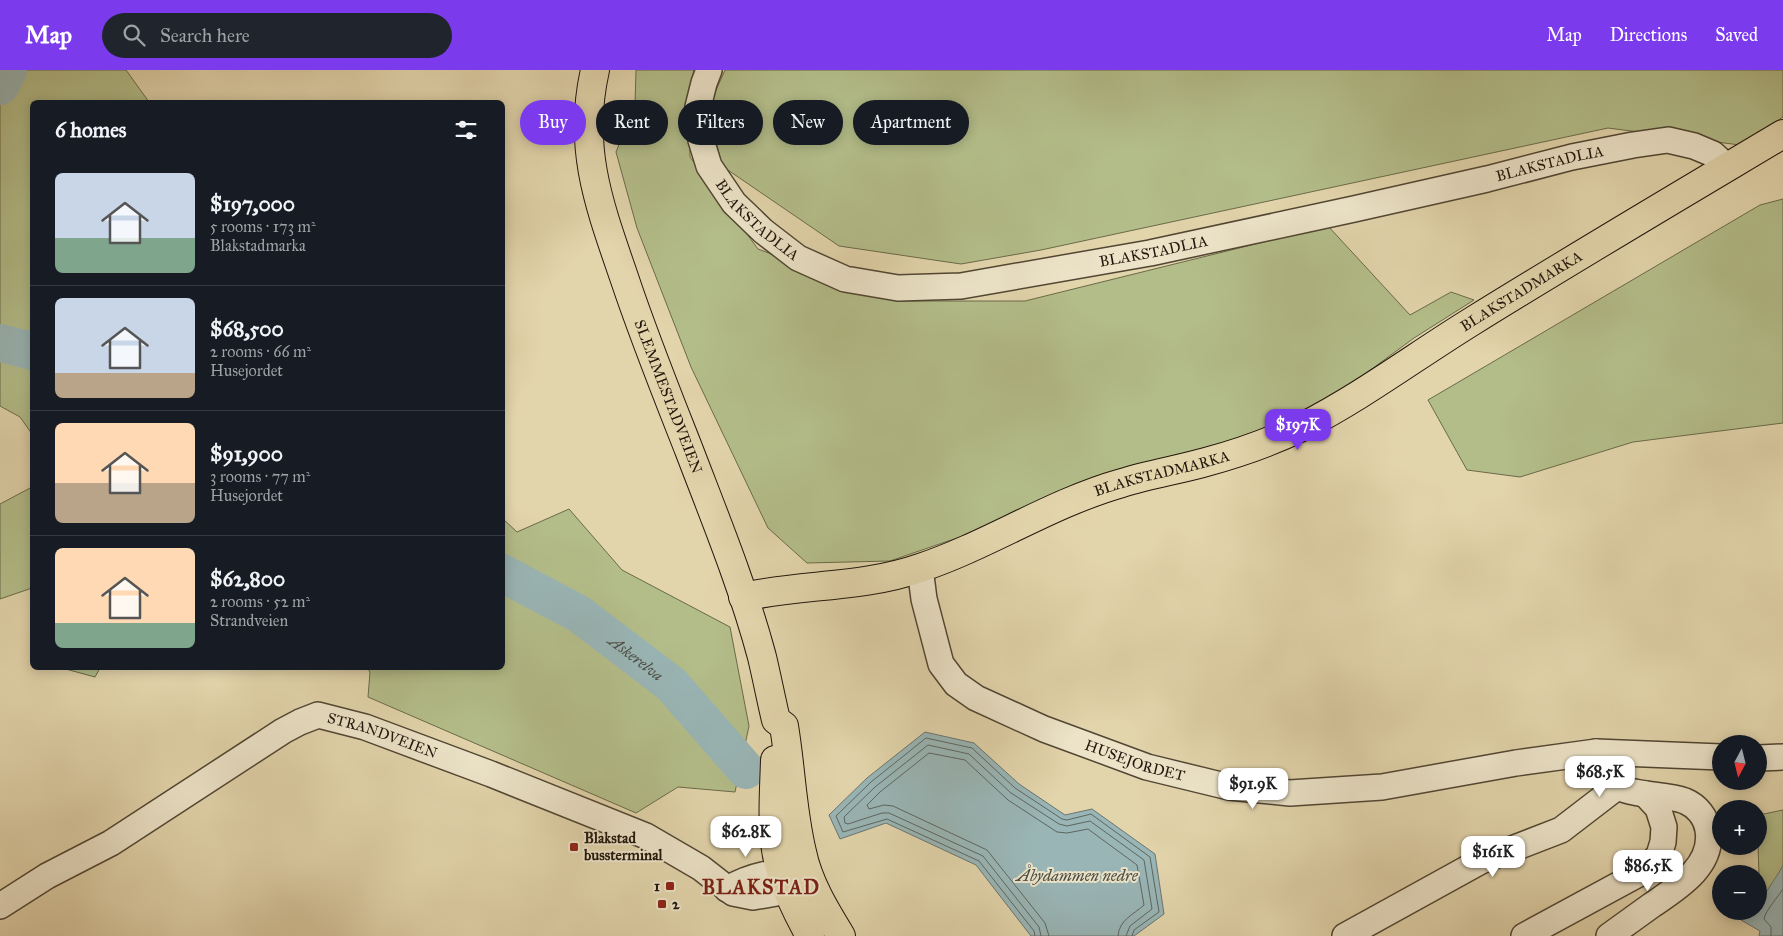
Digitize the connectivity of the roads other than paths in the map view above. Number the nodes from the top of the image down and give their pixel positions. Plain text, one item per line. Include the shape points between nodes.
1 (595, 70) edge
2 (710, 70) edge
3 (1783, 134) edge
4 (1727, 167) junction
5 (920, 568) junction
6 (743, 597) junction
7 (1596, 752) junction
8 (1712, 757) edge
9 (1783, 757) edge
10 (1768, 758) edge
11 (1617, 787) junction
12 (1646, 794) junction
13 (792, 878) junction
14 (0, 906) edge
15 (810, 936) edge
16 (841, 936) edge
17 (1345, 936) edge
18 (1524, 936) edge
19 (1608, 936) edge

1 - 6 main road, SLEMMESTADVEIEN via 588,133 600,206 633,305
2 - 4 street, BLAKSTADLIA via 698,107 701,140 709,166 734,203 762,231 798,258 845,279 898,288 961,286 1150,252 1633,145 1668,140 1694,146 1713,154
3 - 4 main road, BLAKSTADMARKA
4 - 5 main road, BLAKSTADMARKA via 1303,426 1216,459 1121,483 1079,498 976,547
5 - 6 main road, BLAKSTADMARKA via 892,577 774,590
5 - 7 street, HUSEJORDET via 924,599 941,664 956,684 976,698 1044,729 1147,767 1230,787 1290,794 1382,786
6 - 13 main road, SLEMMESTADVEIEN via 776,720 784,726 802,853
7 - 8 street, HUSEJORDET
7 - 11 street
9 - 10 street
11 - 12 street
11 - 17 street via 1561,830 1481,861
12 - 18 street via 1658,808 1664,827 1664,842 1658,855 1644,871
12 - 19 street via 1686,801 1699,811 1706,820 1708,848 1683,884
13 - 14 street, STRANDVEIEN via 747,878 727,889 701,868 646,836 365,727 318,715 283,731 111,843 47,876
13 - 15 main road, SLEMMESTADVEIEN
13 - 16 main road, SLEMMESTADVEIEN via 828,914

